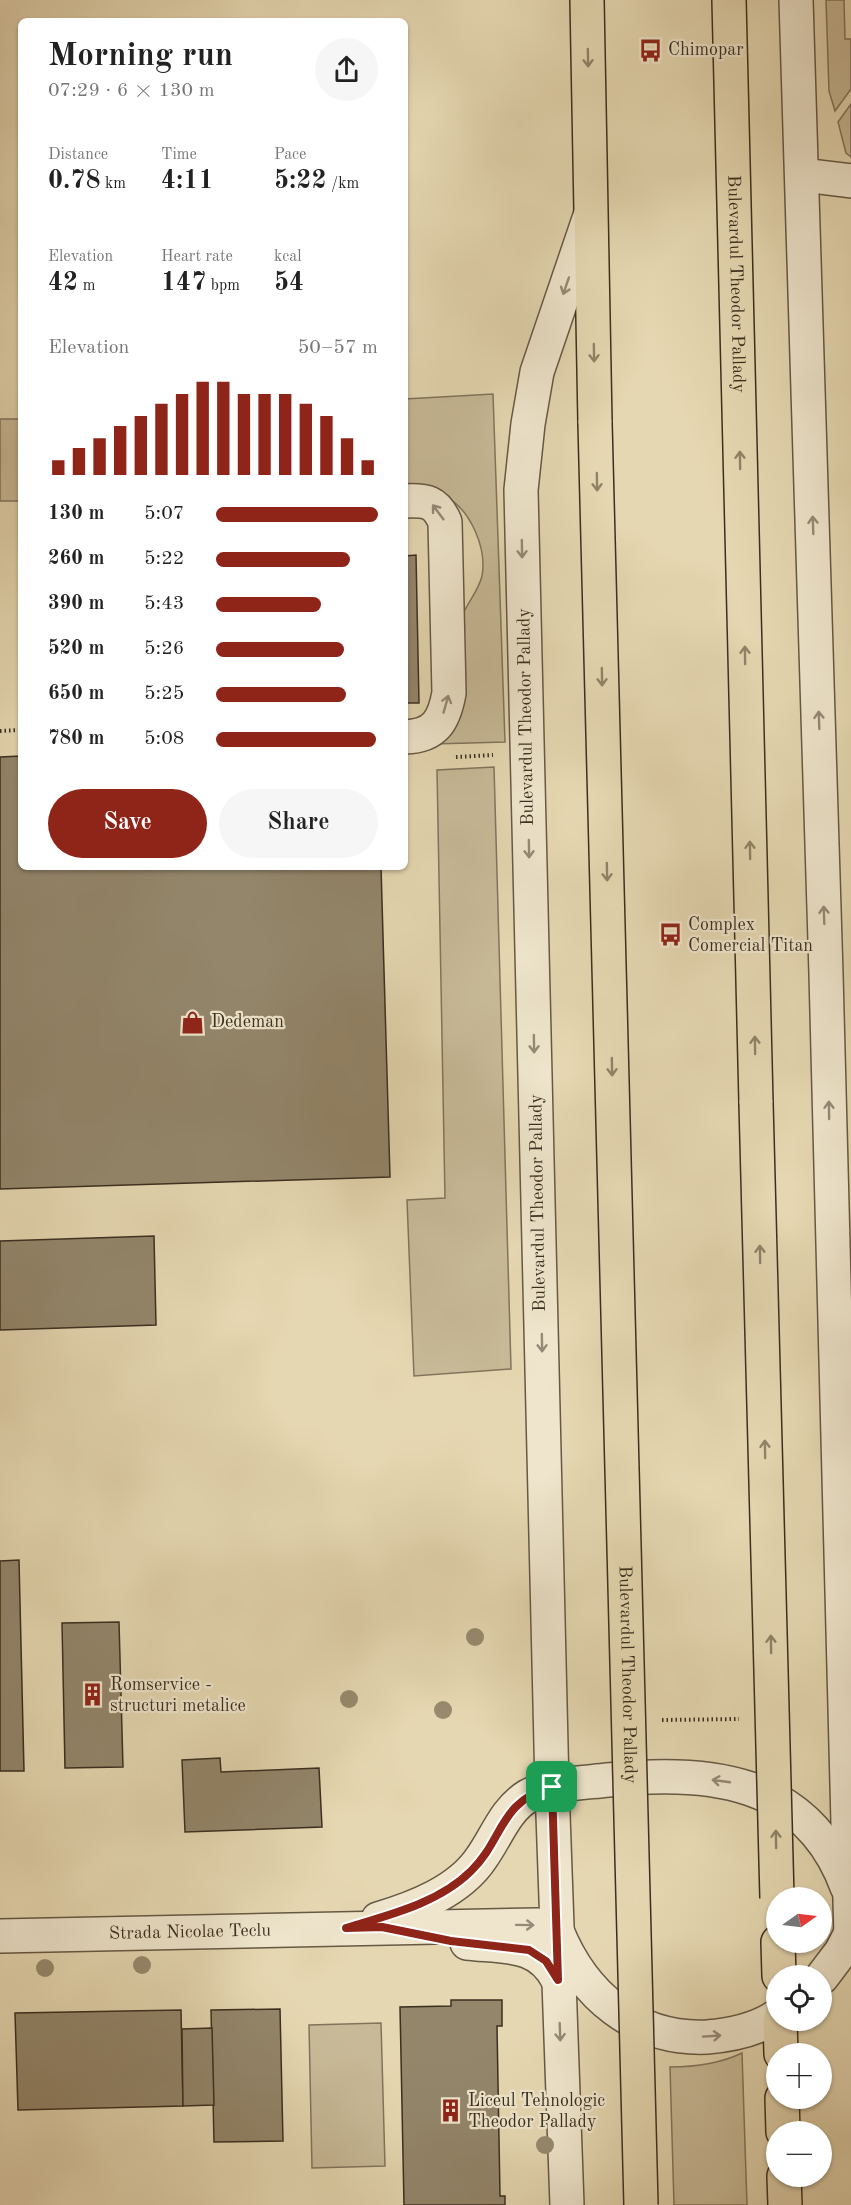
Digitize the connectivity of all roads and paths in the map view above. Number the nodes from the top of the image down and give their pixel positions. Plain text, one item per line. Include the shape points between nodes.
1 (587, 0) edge
2 (729, 0) edge
3 (796, 0) edge
4 (803, 175) junction
5 (851, 181) edge
6 (591, 211) junction
7 (408, 501) edge
8 (0, 730) edge
9 (18, 730) edge
10 (408, 737) edge
11 (527, 754) junction
12 (449, 757) dead end
13 (841, 1146) edge
14 (842, 1230) edge
15 (750, 1719) dead end
16 (656, 1720) dead end
17 (552, 1787) junction
18 (777, 1887) edge
19 (851, 1898) edge
20 (382, 1927) junction
21 (346, 1928) junction
22 (556, 1931) junction
23 (851, 1934) edge
24 (0, 1935) edge
25 (851, 1939) edge
26 (831, 1965) edge
27 (558, 1980) junction
28 (766, 2022) edge
29 (784, 2187) edge
30 (567, 2205) edge
31 (641, 2205) edge
32 (785, 2205) edge

1 -> 6 main road, Bulevardul Theodor Pallady
18 -> 2 main road, Bulevardul Theodor Pallady, bridge
3 - 4 street
4 - 5 street
13 -> 4 street
6 -> 11 street, Bulevardul Theodor Pallady via 537,372 524,455 521,490
6 -> 31 main road, Bulevardul Theodor Pallady, bridge
10 -> 7 street via 419,737 440,722 449,693 445,522 433,504
8 - 9 path
11 - 12 path
11 -> 17 street, Bulevardul Theodor Pallady
13 - 14 street
14 - 19 street
15 - 16 path
19 -> 17 street via 831,1856 810,1826 783,1803 754,1789 715,1780 669,1778 616,1779
17 - 21 street via 535,1792 518,1804 481,1860 455,1884 404,1910
17 - 22 street, Bulevardul Theodor Pallady
19 - 23 street
20 - 21 street, Strada Nicolae Teclu
20 -> 22 street via 530,1924
20 - 27 street via 451,1941 529,1950 546,1961
21 - 24 street, Strada Nicolae Teclu
22 - 27 street, Bulevardul Theodor Pallady
22 -> 28 street via 572,1965 590,1988 611,2007 654,2030 684,2036 720,2036
23 - 25 street
23 - 26 street
27 -> 30 street, Bulevardul Theodor Pallady
29 - 32 main road

